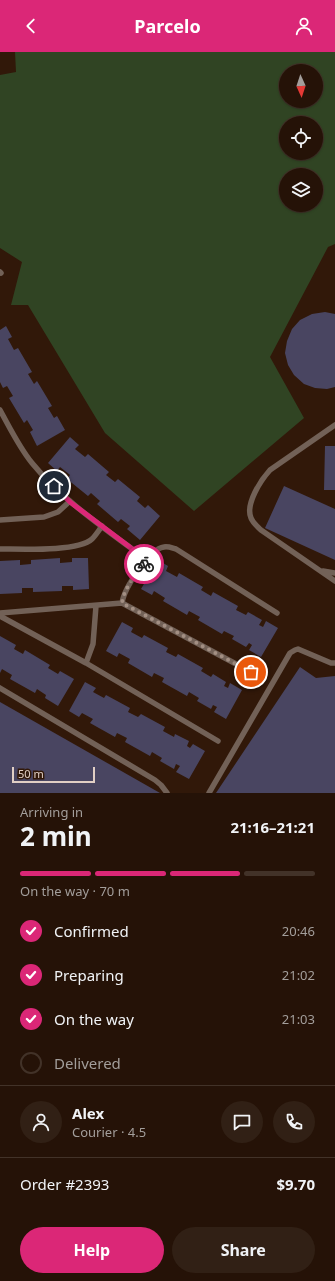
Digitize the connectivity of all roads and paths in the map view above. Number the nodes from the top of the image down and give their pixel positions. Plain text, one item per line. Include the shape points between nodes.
1 (0, 410) edge
2 (333, 427) edge
3 (70, 502) junction
4 (0, 520) edge
5 (102, 526) junction
6 (0, 549) edge
7 (147, 560) junction
8 (322, 571) junction
9 (335, 573) edge
10 (335, 581) edge
11 (122, 603) junction
12 (96, 606) junction
13 (277, 613) dead end
14 (0, 614) edge
15 (335, 663) edge
16 (86, 664) junction
17 (251, 672) dead end
18 (0, 688) edge
19 (218, 741) dead end
20 (167, 793) edge
21 (209, 793) edge

1 - 3 lane via 32,463
2 - 8 lane via 270,470 257,488 249,511 251,518 261,530
3 - 4 lane via 58,512 44,517
3 - 5 lane
5 - 6 lane via 92,539 81,544
5 - 7 lane
7 - 11 lane via 131,580
7 - 13 lane via 165,546 176,549
8 - 9 lane
8 - 10 lane
11 - 12 lane
11 - 17 lane
12 - 14 lane
12 - 16 lane via 93,644
14 - 16 lane
15 - 21 lane via 298,649 290,653
16 - 19 lane
18 - 20 lane via 156,780

